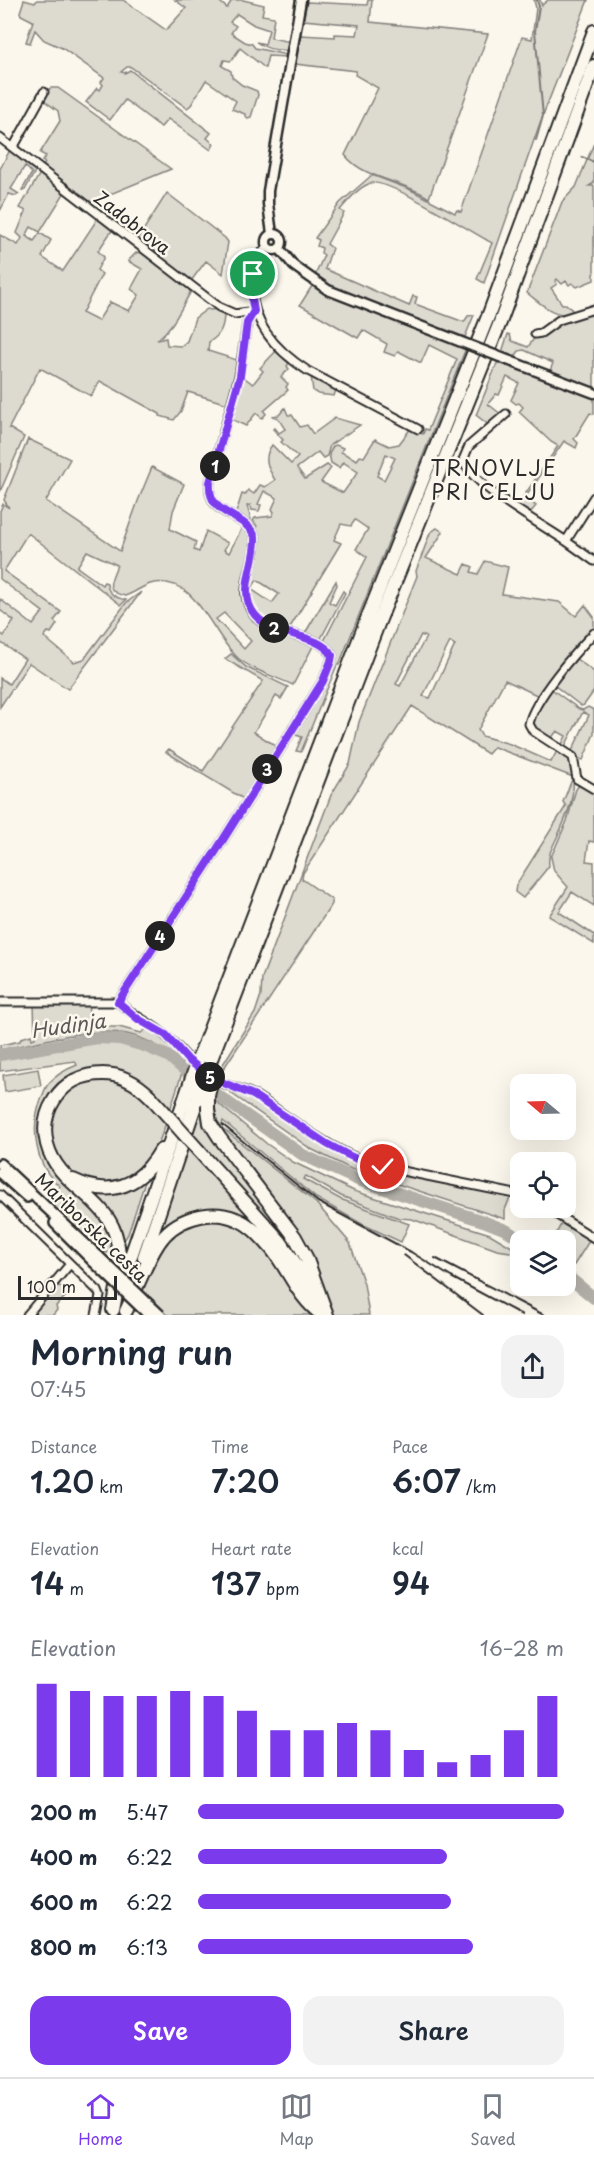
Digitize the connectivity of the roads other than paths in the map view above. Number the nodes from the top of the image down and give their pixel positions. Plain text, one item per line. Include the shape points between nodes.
1 (301, 0) edge
2 (594, 31) edge
3 (594, 66) edge
4 (44, 92) dead end
5 (0, 138) edge
6 (13, 148) junction
7 (272, 234) junction
8 (267, 247) junction
9 (279, 248) junction
10 (594, 309) edge
11 (254, 311) junction
12 (536, 334) dead end
13 (594, 393) edge
14 (506, 414) dead end
15 (418, 429) dead end
16 (594, 497) edge
17 (566, 541) junction
18 (594, 561) edge
19 (594, 633) edge
20 (594, 789) edge
21 (0, 1002) edge
22 (118, 1002) junction
23 (211, 1069) junction
24 (191, 1098) junction
25 (171, 1135) junction
26 (0, 1164) edge
27 (58, 1168) junction
28 (0, 1173) edge
29 (510, 1193) edge
30 (0, 1195) edge
31 (562, 1218) edge
32 (594, 1238) edge
33 (97, 1259) junction
34 (69, 1264) junction
35 (118, 1313) edge
36 (27, 1315) edge
37 (96, 1315) edge
38 (149, 1315) edge
39 (160, 1315) edge
40 (323, 1315) edge

1 - 7 street via 268,191
2 - 24 highway, bridge via 489,314 198,1059
3 - 23 highway via 501,320 378,624
4 - 6 street
5 - 6 street, Zadobrova
6 - 11 street, Zadobrova via 219,307 235,314
7 - 8 street via 266,239
7 - 9 street via 281,238
8 - 9 street
8 - 11 street via 255,262
9 - 13 street, bridge via 306,277 328,290
10 - 12 street via 565,318
11 - 15 street via 277,347 293,362
11 - 22 street via 247,323 240,376 210,489 211,499 255,536 246,591 256,617 269,626 322,645 332,655 331,661 323,681
14 - 17 street via 469,446 463,460 466,467 501,498
16 - 17 street
17 - 18 street
19 - 20 street via 551,684 529,724 533,731 568,752 573,757 577,778
21 - 22 street
22 - 29 street via 166,1035 188,1060 214,1079 253,1095 346,1154 383,1167
23 - 24 highway, bridge
23 - 40 highway, bridge via 210,1123 295,1237 306,1257
24 - 25 highway
24 - 35 highway
25 - 27 highway via 145,1173 123,1186 98,1188 82,1184
25 - 35 highway
26 - 33 main road, Mariborska cesta
27 - 35 highway via 100,1208 114,1232 119,1263
27 - 40 highway, bridge via 49,1152 44,1128 58,1093 84,1076 108,1074 130,1080 152,1097 280,1241
28 - 33 main road, Mariborska cesta
30 - 34 street
31 - 32 street
33 - 38 main road, Mariborska cesta, bridge
33 - 39 main road, Mariborska cesta, bridge
34 - 36 street
34 - 37 street via 100,1296
35 - 40 highway via 167,1232 191,1219 217,1215 236,1219 258,1234 282,1262 308,1305

